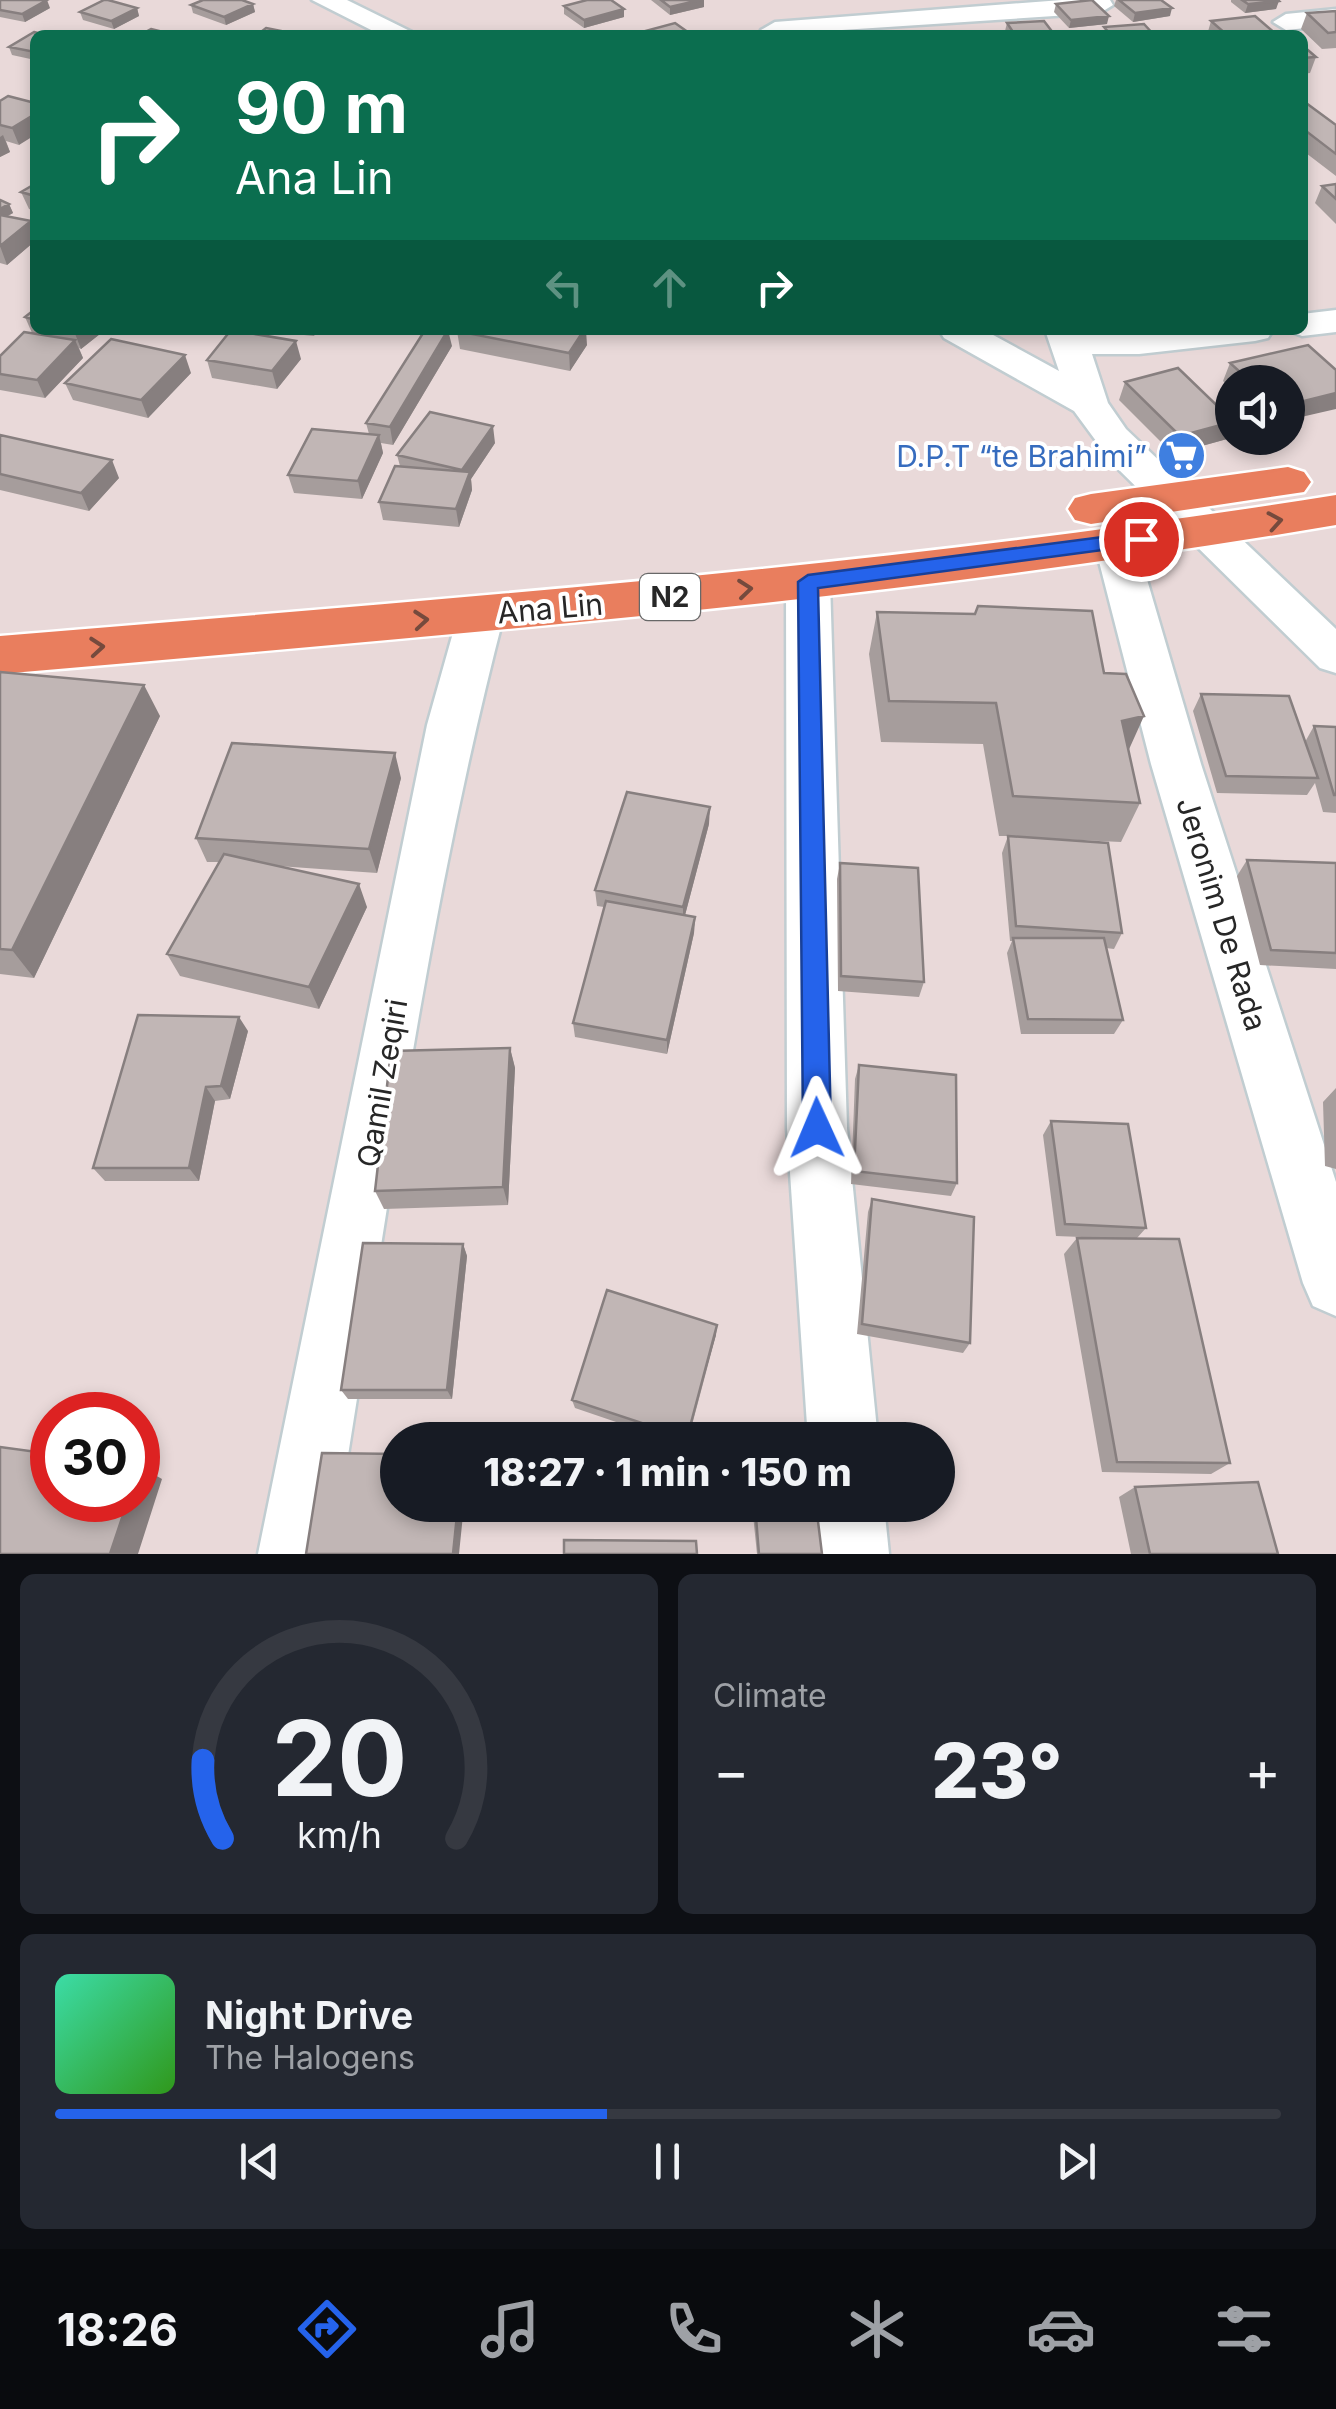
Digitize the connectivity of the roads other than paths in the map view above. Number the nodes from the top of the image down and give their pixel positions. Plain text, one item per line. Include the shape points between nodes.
1 (326, 0) edge
2 (1100, 4) edge
3 (1336, 18) edge
4 (1286, 22) dead end
5 (773, 26) edge
6 (393, 30) edge
7 (1336, 321) edge
8 (1308, 324) edge
9 (965, 335) edge
10 (1211, 335) edge
11 (1068, 337) edge
12 (1088, 403) junction
13 (1336, 476) edge
14 (1166, 497) junction
15 (1336, 510) edge
16 (1210, 531) junction
17 (1115, 542) junction
18 (808, 582) junction
19 (481, 614) junction
20 (0, 620) edge
21 (0, 655) edge
22 (1336, 656) edge
23 (1336, 1283) edge
24 (841, 1422) edge
25 (849, 1522) edge
26 (295, 1554) edge
27 (852, 1554) edge

1 - 6 street
2 - 5 street
3 - 4 street
7 - 8 street
9 - 12 street
10 - 11 street via 1140,343
11 - 12 street
12 - 14 street
13 - 14 main road, Ana Lin / N2
14 - 16 street
14 - 20 main road, Ana Lin / N2 via 842,545
16 -> 15 main road, Ana Lin / N2
16 - 17 main road, Ana Lin / N2
16 - 22 street
17 - 18 main road, Ana Lin / N2
17 - 23 street, Jeronim De Rada
19 -> 18 main road, Ana Lin / N2
18 - 24 street via 817,1128
21 -> 19 main road, Ana Lin / N2
19 - 26 street, Qamil Zeqiri via 412,910
25 - 27 street

